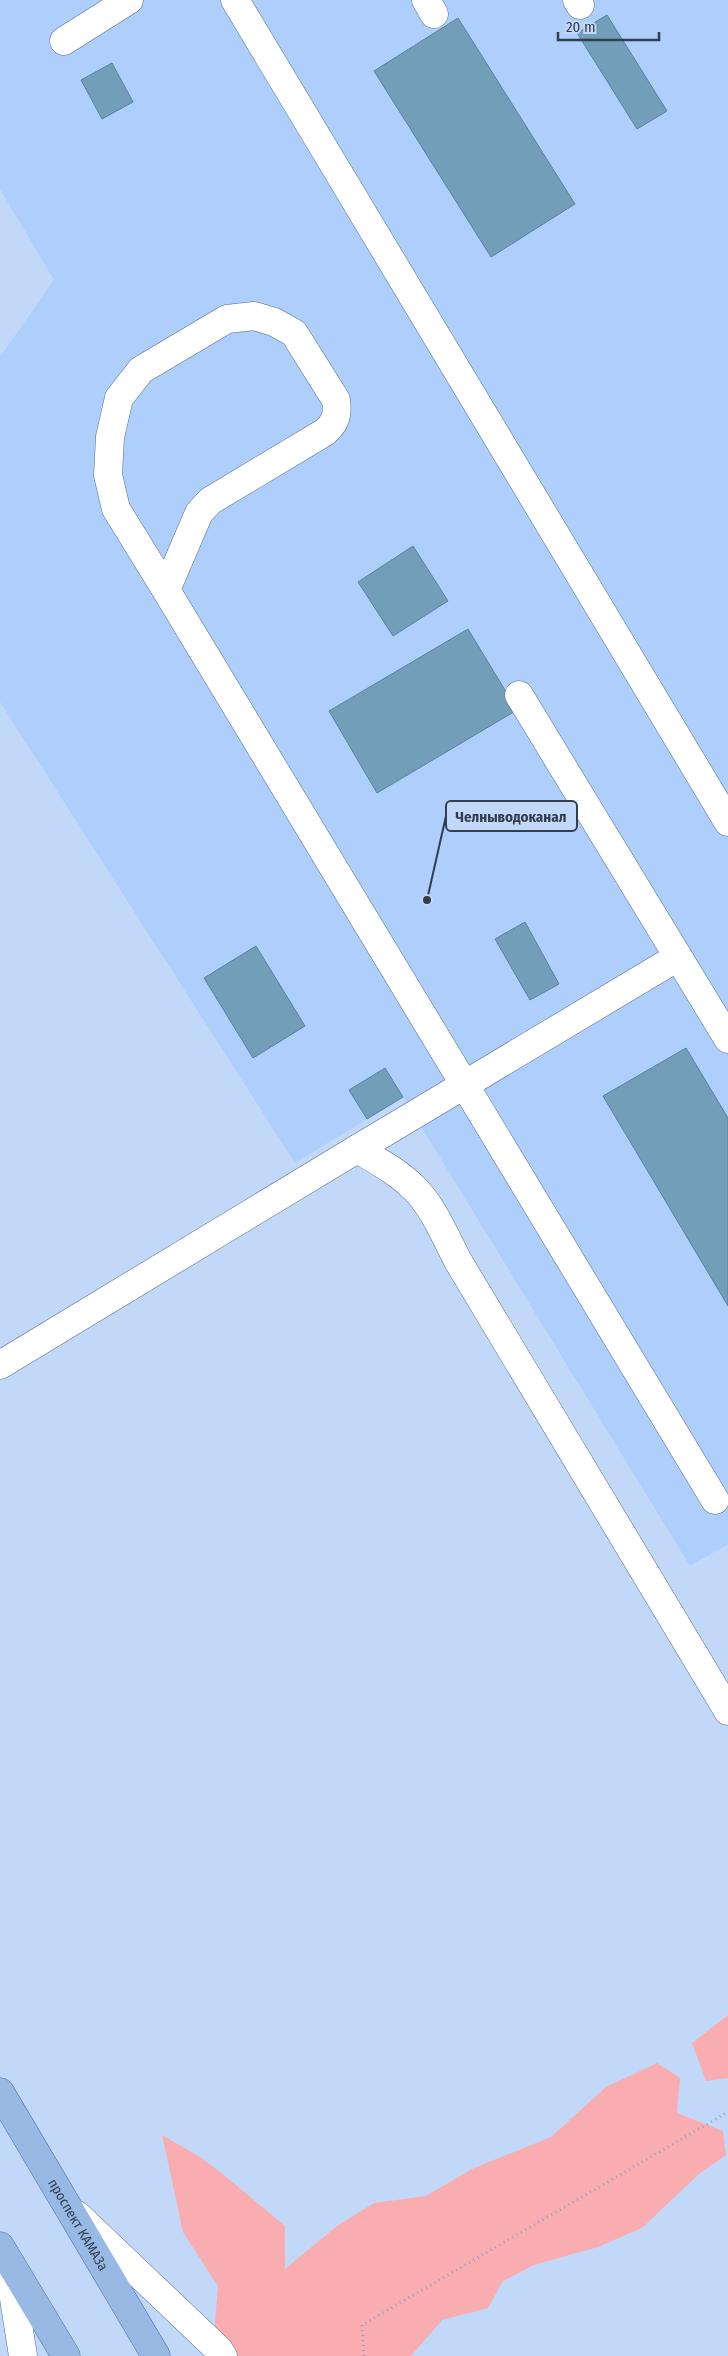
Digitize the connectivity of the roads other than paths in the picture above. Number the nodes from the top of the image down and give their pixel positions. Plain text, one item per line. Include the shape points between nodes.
1 (130, 0) edge
2 (235, 0) edge
3 (64, 41) dead end
4 (166, 590) junction
5 (519, 695) dead end
6 (728, 822) edge
7 (678, 957) junction
8 (728, 1039) edge
9 (465, 1086) junction
10 (357, 1149) junction
11 (0, 1365) edge
12 (715, 1500) dead end
13 (728, 1711) edge
14 (0, 2092) edge
15 (68, 2206) junction
16 (4, 2253) edge
17 (22, 2356) edge
18 (66, 2356) edge
19 (156, 2356) edge
20 (223, 2356) edge

1 - 3 lane
2 - 6 lane
4 - 4 lane via 199,513 210,500 325,432 334,423 336,400 294,333 274,322 254,316 227,319 141,370 119,398 110,437 108,475 116,510
4 - 9 lane
5 - 7 lane
7 - 8 lane
7 - 9 lane
9 - 10 lane
9 - 12 lane
10 - 11 lane
10 - 13 lane via 393,1170 416,1189
14 - 15 main road, проспект КАМАЗа
15 - 19 main road, проспект КАМАЗа
15 - 20 lane
16 - 17 lane
16 - 18 main road

